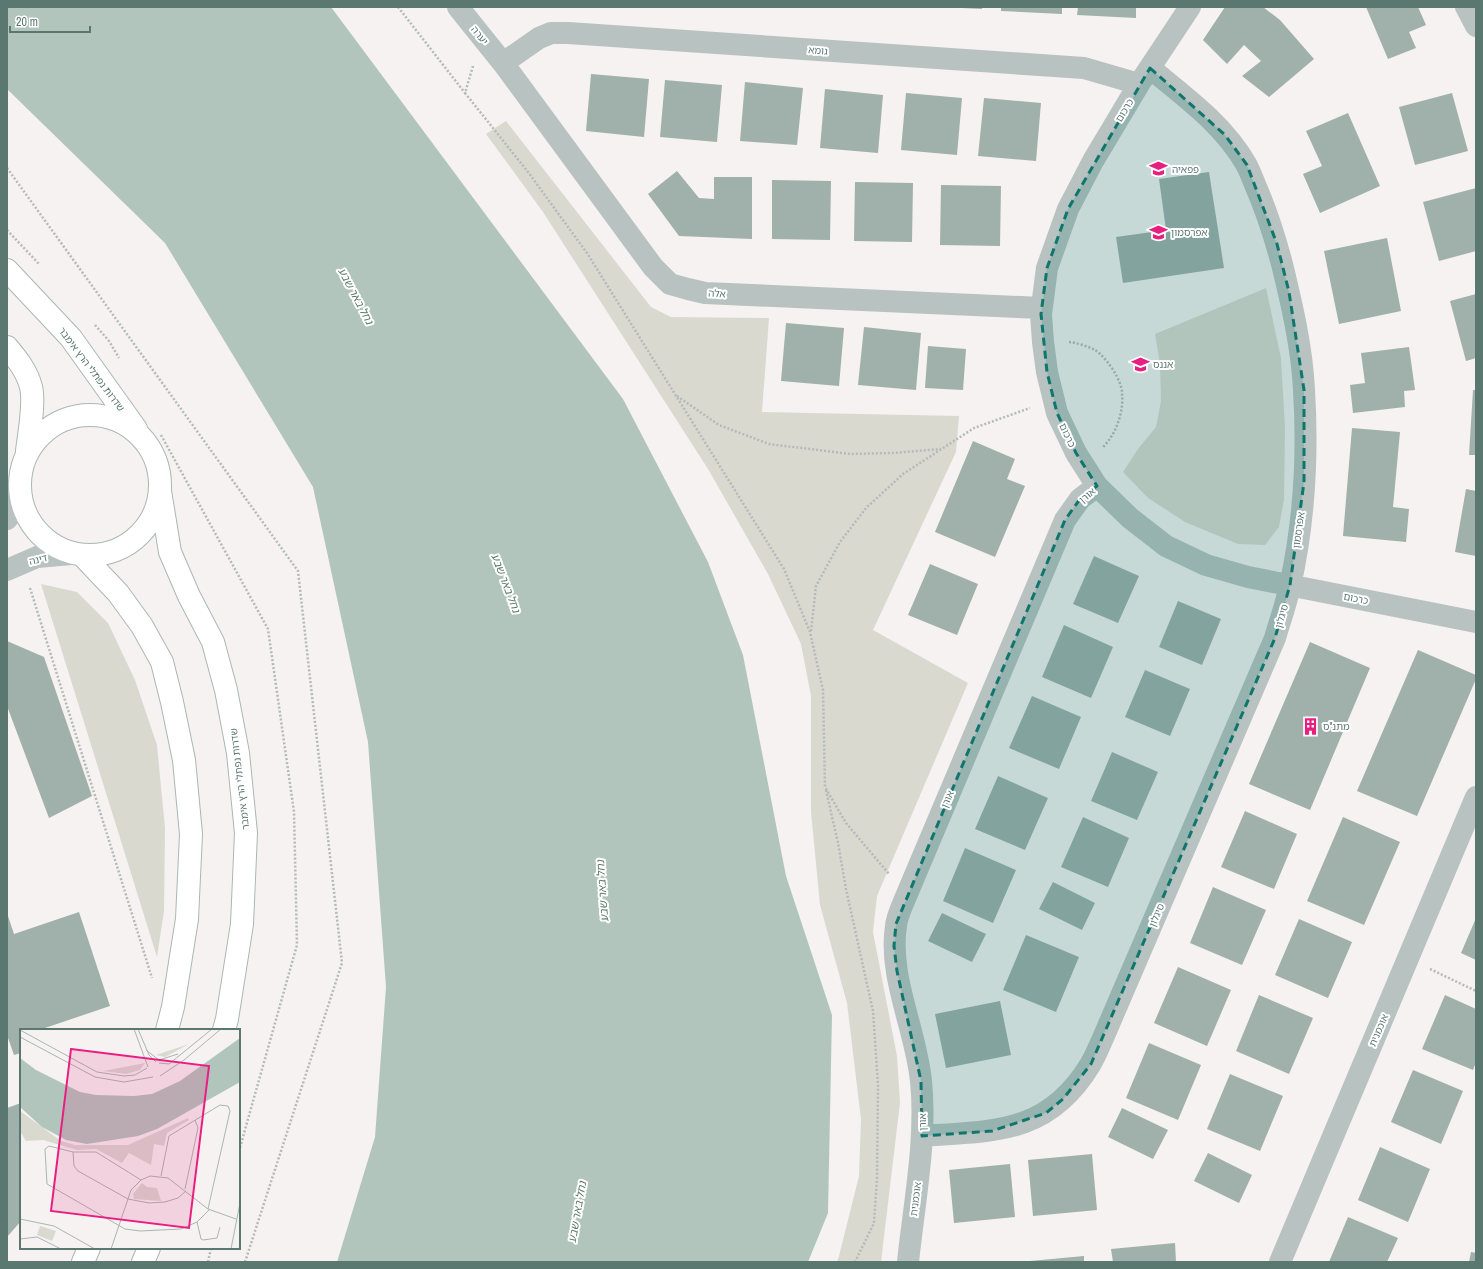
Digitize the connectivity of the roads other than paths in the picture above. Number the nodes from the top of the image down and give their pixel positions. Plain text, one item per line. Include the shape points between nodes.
1 (458, 7) edge
2 (1190, 7) edge
3 (1466, 7) edge
4 (1476, 26) edge
5 (503, 63) junction
6 (1144, 76) junction
7 (7, 270) edge
8 (1041, 308) junction
9 (7, 348) edge
10 (141, 436) junction
11 (28, 451) junction
12 (19, 486) junction
13 (1097, 486) junction
14 (160, 491) junction
15 (7, 519) edge
16 (77, 555) junction
17 (14, 567) edge
18 (1290, 585) junction
19 (1476, 622) edge
20 (1476, 797) edge
21 (167, 1029) edge
22 (224, 1029) edge
23 (922, 1136) junction
24 (89, 1249) edge
25 (149, 1249) edge
26 (83, 1262) edge
27 (143, 1262) edge
28 (908, 1262) edge
29 (1280, 1262) edge

1 - 5 street, יערה
2 - 6 street, כרכום
3 - 4 street
5 - 6 street, גומא via 539,38 568,33 1078,67
5 - 8 street, אלה via 653,267 670,284 705,293
6 - 8 street, כרכום via 1093,161 1068,209 1047,268
6 - 18 street, אפרסמון via 1200,109 1226,135 1247,165 1277,244 1289,292 1304,390 1304,482
7 - 10 main road, שדרות נפתלי הרץ אימבר via 71,338
8 - 13 street, כרכום via 1047,372 1057,413 1076,453
9 - 11 main road via 20,363 31,387
10 - 11 main road via 123,423 103,415 81,415 59,421 41,433
10 - 14 main road via 152,453 159,471
11 - 12 main road via 21,468
12 - 15 street via 14,510
12 - 16 main road via 28,521 40,536 54,547
13 - 18 street, כרכום via 1130,518 1166,546 1206,565
13 - 23 street, אורן via 1080,499 1065,520 896,924 894,946 897,971 921,1081
14 - 16 main road via 155,513 143,531 126,546 106,554
14 - 22 main road, שדרות נפתלי הרץ אימבר via 170,552 213,642 226,690 238,752 246,833 242,924
16 - 17 street, דינה via 37,557
16 - 21 main road via 118,593 142,626 162,662 184,760 191,834 187,919
18 - 19 street, כרכום
18 - 23 street, סיגלון via 1275,638 1091,1064 1063,1100 1046,1113 1018,1125 992,1131
20 - 29 street, אוכמנית
23 - 28 street, אוכמנית
24 - 26 main road
25 - 27 main road

